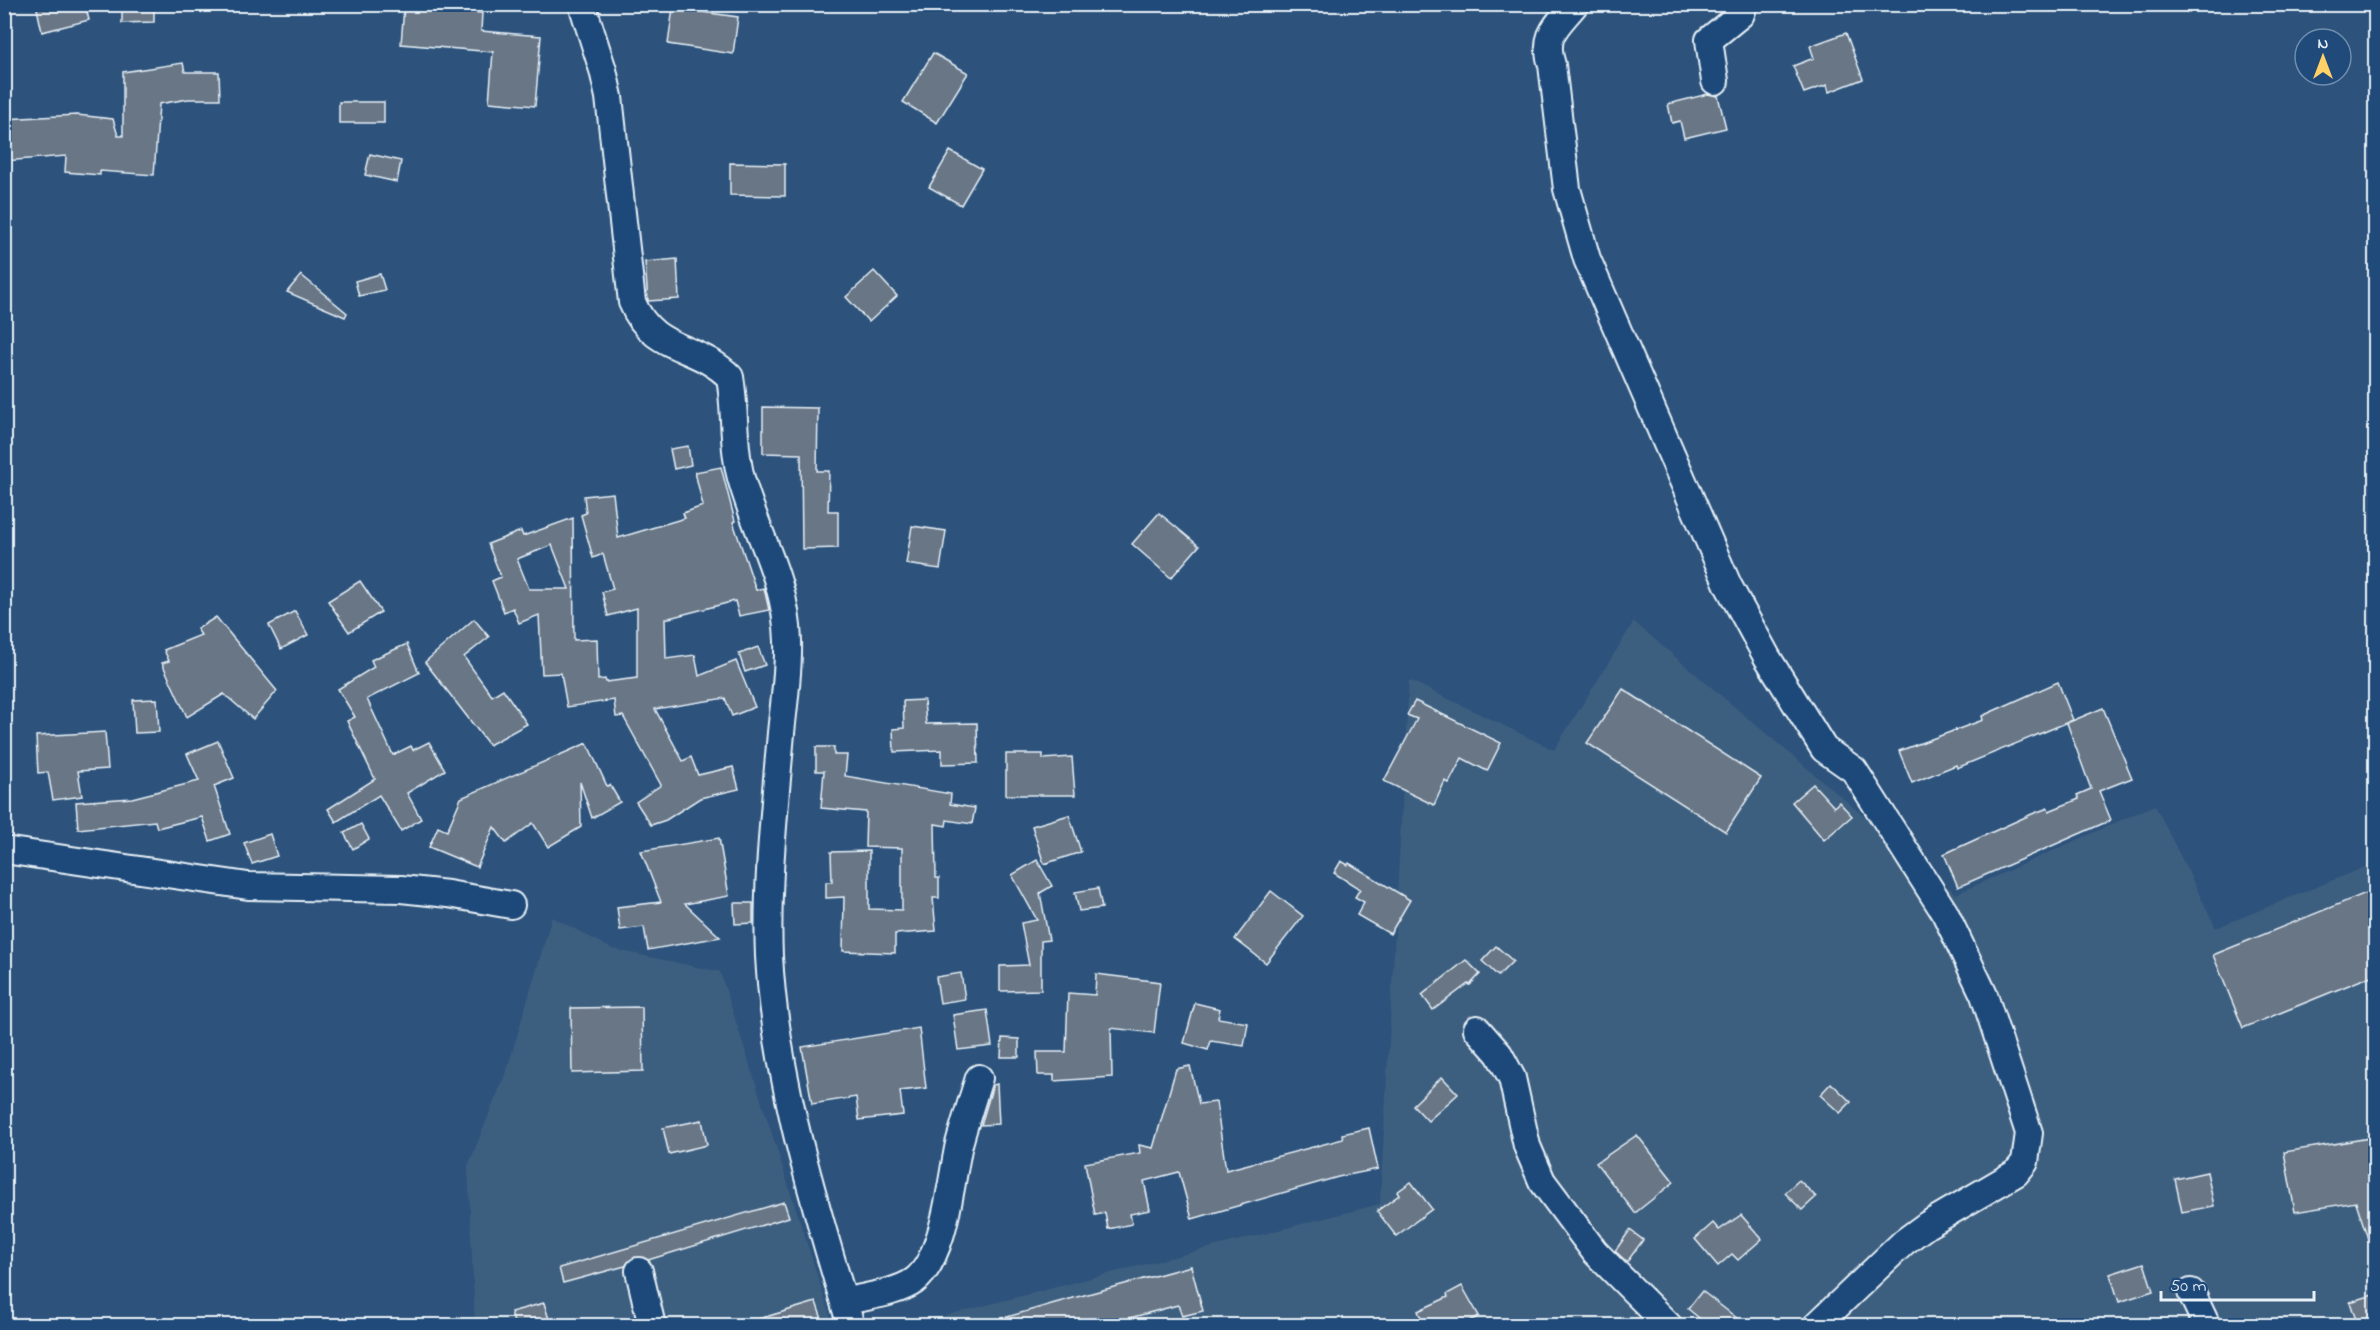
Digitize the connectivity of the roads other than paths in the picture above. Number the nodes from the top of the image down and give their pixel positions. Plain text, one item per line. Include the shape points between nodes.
1 (582, 4) edge
2 (1575, 4) edge
3 (1744, 4) edge
4 (1715, 81) dead end
5 (4, 850) edge
6 (511, 905) dead end
7 (1477, 1029) dead end
8 (978, 1078) dead end
9 (639, 1271) dead end
10 (2191, 1292) dead end
11 (847, 1314) edge
12 (652, 1326) edge
13 (1670, 1326) edge
14 (1816, 1326) edge
15 (2207, 1326) edge

1 - 11 street via 609,97 632,302 640,321 657,337 719,366 730,377 734,447 741,478 777,571 788,641 770,921 776,1030 788,1102
2 - 14 street via 1551,33 1547,51 1567,189 1587,259 1714,553 1767,657 1824,749 1854,770 1945,913 1984,995 2030,1132 2025,1162 2016,1173 1904,1242
3 - 4 street via 1741,14 1708,40
5 - 6 street via 248,886 401,889
7 - 13 street via 1499,1054 1512,1078 1527,1146 1542,1181 1595,1252
8 - 11 street via 959,1144 946,1218 923,1271 915,1281
9 - 12 street
10 - 15 street

